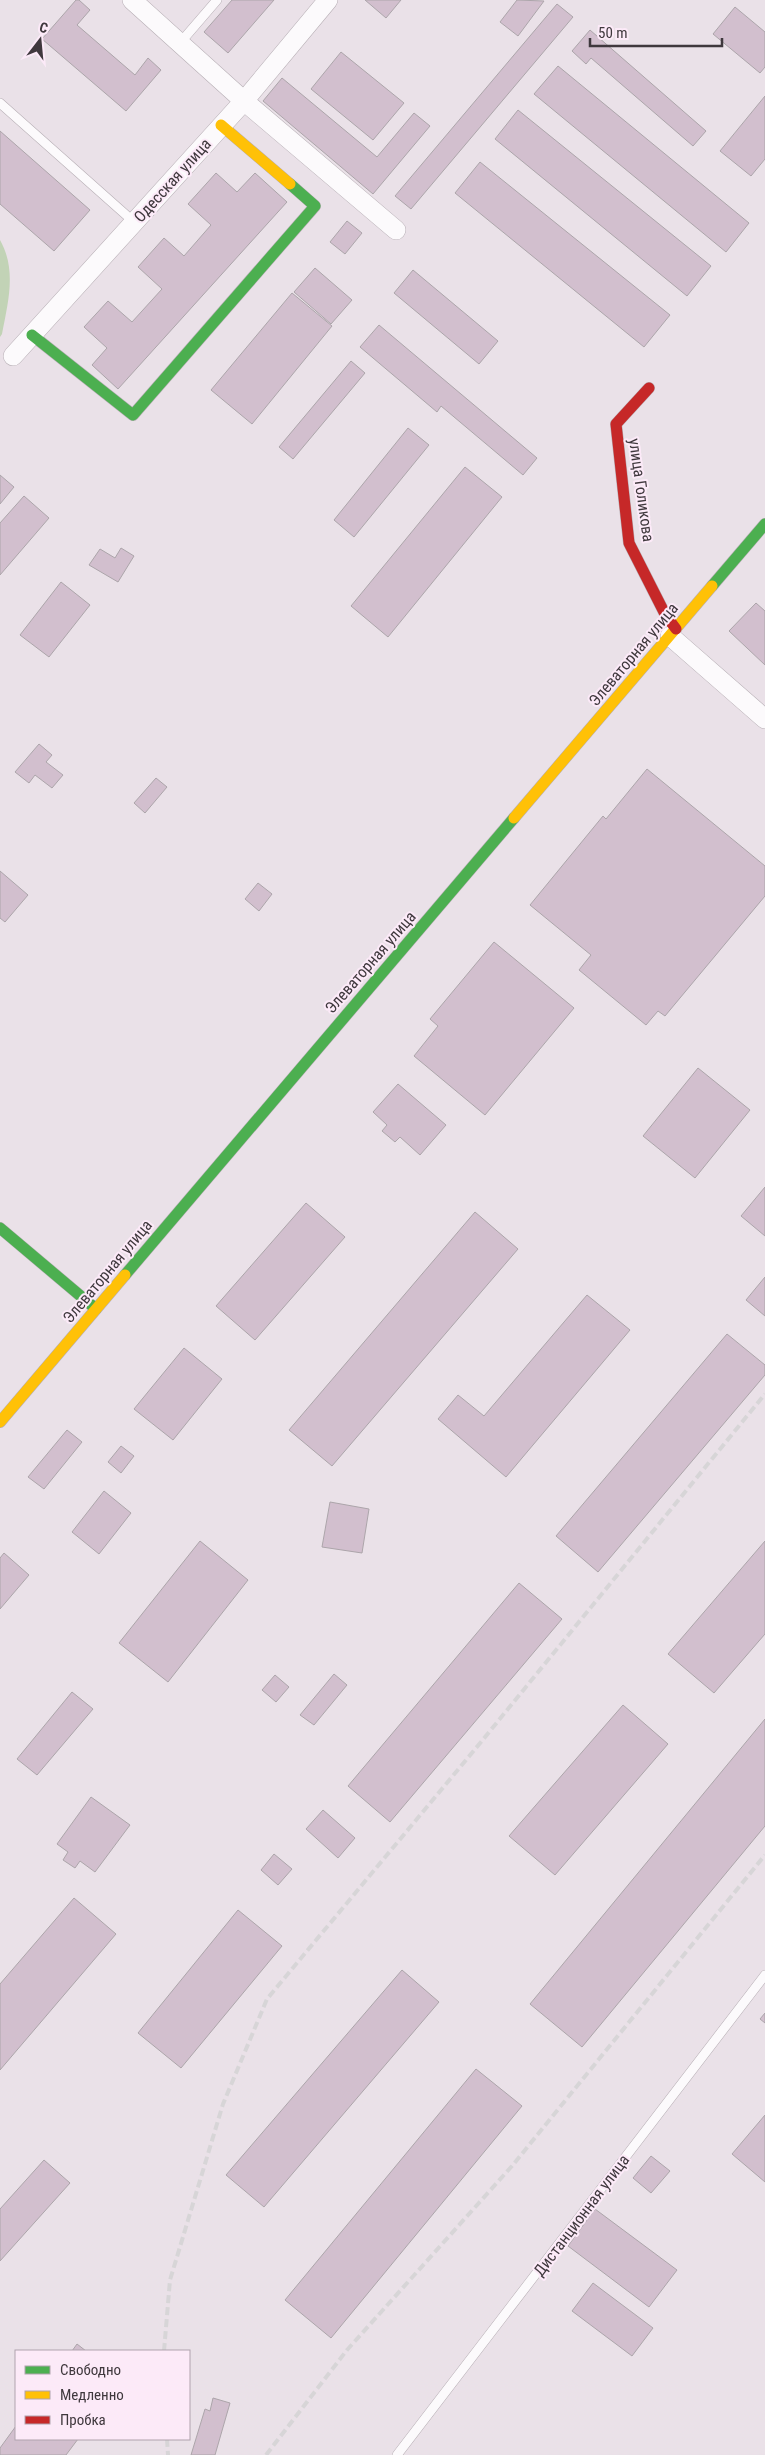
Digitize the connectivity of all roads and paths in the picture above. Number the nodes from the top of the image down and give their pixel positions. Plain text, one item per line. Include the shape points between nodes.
1 (132, 0) edge
2 (217, 0) edge
3 (328, 0) edge
4 (180, 43) junction
5 (244, 101) junction
6 (0, 103) edge
7 (221, 126) junction
8 (134, 222) junction
9 (396, 230) dead end
10 (32, 335) junction
11 (13, 356) dead end
12 (649, 388) dead end
13 (765, 524) edge
14 (673, 632) junction
15 (765, 719) edge
16 (0, 1228) edge
17 (96, 1309) junction
18 (0, 1422) edge
19 (765, 1975) edge
20 (397, 2455) edge

1 - 4 street
2 - 4 lane
3 - 5 street, Одесская улица
4 - 5 street
5 - 7 street, Одесская улица
5 - 9 street
6 - 8 lane
7 - 8 street, Одесская улица
7 - 10 main road via 315,206 133,415
8 - 10 street, Одесская улица
10 - 11 street, Одесская улица
12 - 14 main road, улица Голикова via 616,424 629,543
13 - 14 main road, Элеваторная улица
14 - 15 street
14 - 17 main road, Элеваторная улица
16 - 17 main road
17 - 18 main road, Элеваторная улица
19 - 20 lane, Дистанционная улица

